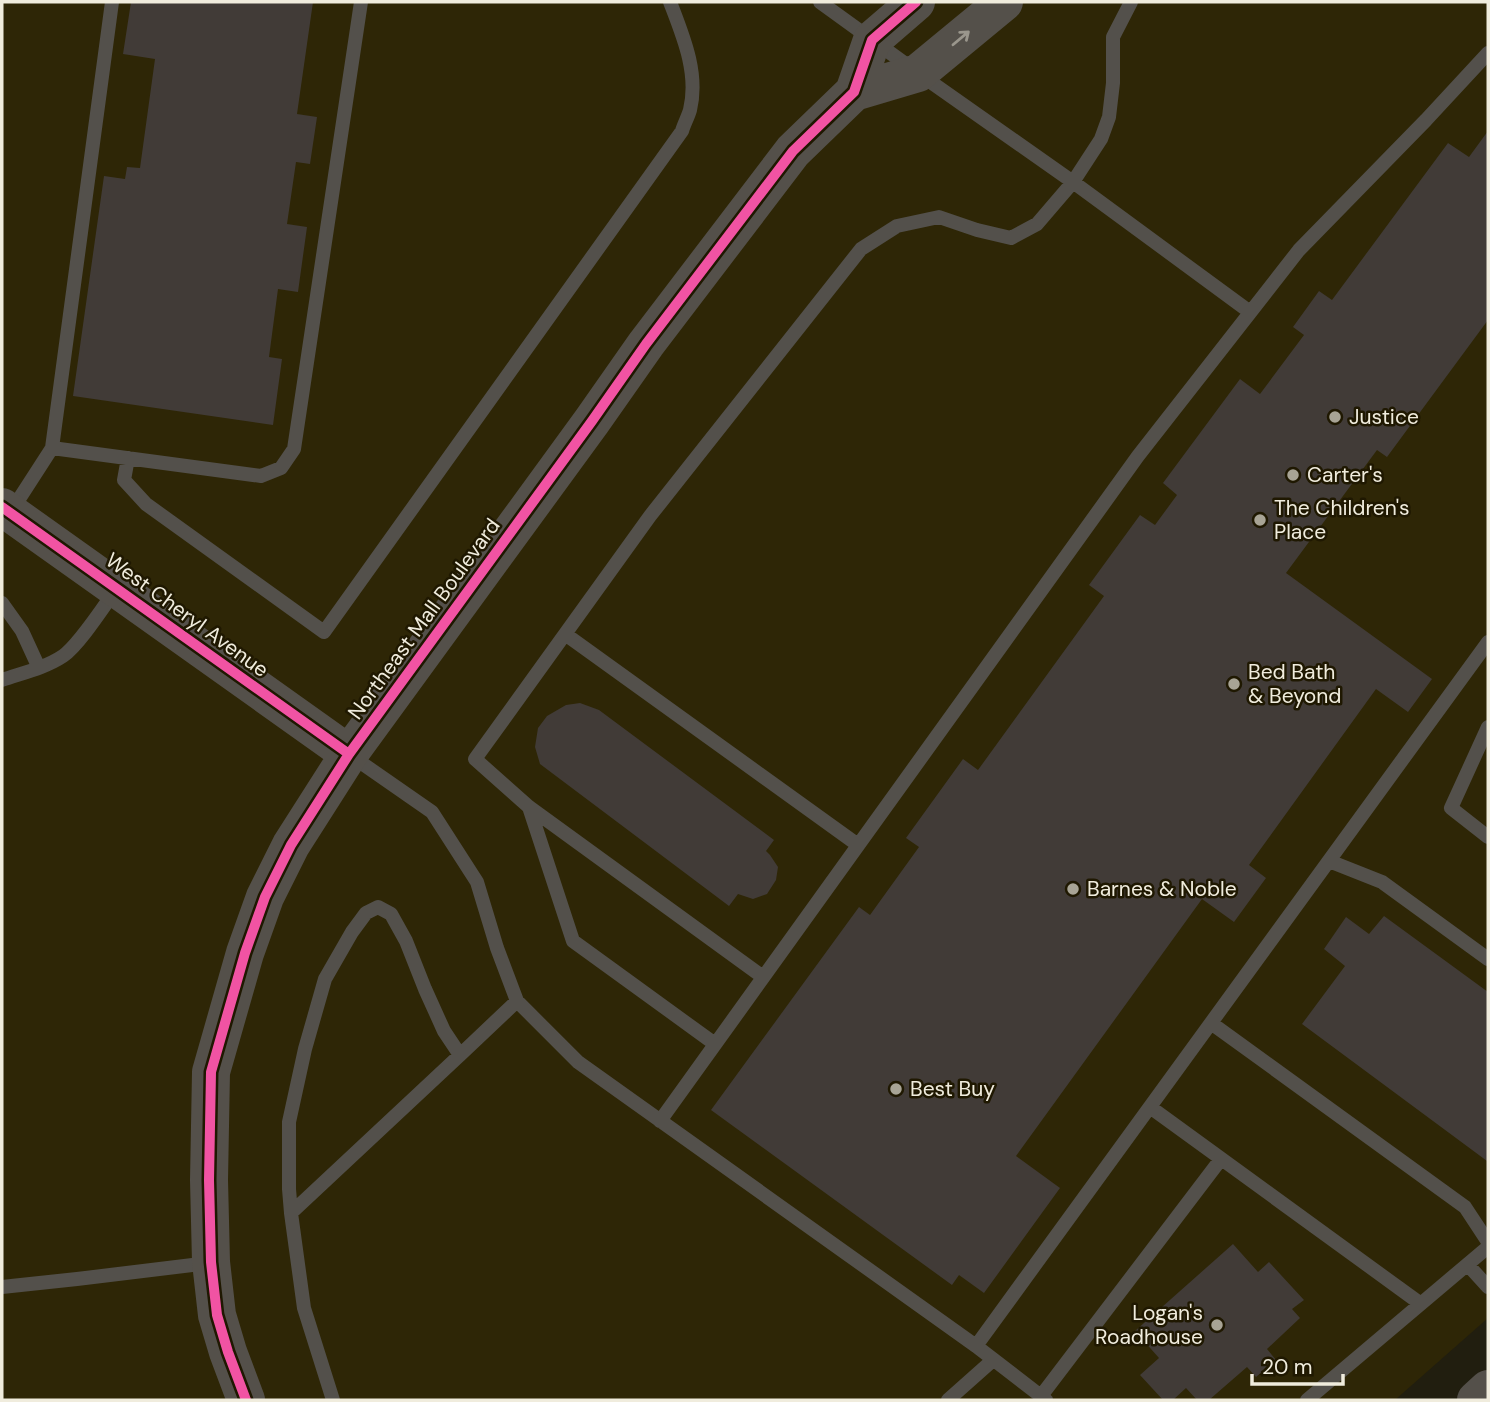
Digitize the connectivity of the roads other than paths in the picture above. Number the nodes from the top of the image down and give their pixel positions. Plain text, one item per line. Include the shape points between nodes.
1 (112, 2) edge
2 (361, 2) edge
3 (670, 2) edge
4 (820, 2) edge
5 (916, 2) edge
6 (1004, 2) edge
7 (1131, 2) edge
8 (872, 40) junction
9 (1488, 53) edge
10 (918, 73) junction
11 (854, 92) junction
12 (1073, 182) junction
13 (1250, 312) junction
14 (51, 448) junction
15 (128, 458) junction
16 (6, 510) edge
17 (117, 588) junction
18 (2, 603) edge
19 (565, 634) junction
20 (1488, 642) edge
21 (39, 668) junction
22 (2, 680) edge
23 (1488, 727) edge
24 (349, 754) junction
25 (528, 807) junction
26 (1488, 837) edge
27 (858, 845) junction
28 (1329, 861) junction
29 (1488, 959) edge
30 (763, 977) junction
31 (517, 1001) junction
32 (1211, 1023) junction
33 (715, 1044) junction
34 (460, 1055) junction
35 (1150, 1107) junction
36 (660, 1121) junction
37 (1221, 1159) junction
38 (291, 1213) junction
39 (1488, 1244) edge
40 (211, 1262) junction
41 (1468, 1265) junction
42 (2, 1287) edge
43 (1488, 1287) edge
44 (1421, 1304) junction
45 (976, 1346) junction
46 (993, 1360) junction
47 (1488, 1389) edge
48 (1043, 1398) edge
49 (246, 1400) edge
50 (333, 1400) edge
51 (948, 1400) edge
52 (1307, 1400) edge
53 (1476, 1400) edge

1 - 14 lane
2 - 15 lane via 294,449 281,468 261,476
3 - 15 lane via 693,73 690,109 682,131 324,632 146,504 124,480
4 - 8 lane
5 - 8 street
10 -> 6 street, Northeast Mall Boulevard
7 - 12 lane via 1113,37 1109,117 1101,139
8 - 10 lane
8 - 11 street, Northeast Mall Boulevard
9 - 13 lane via 1299,250
10 - 11 street, Northeast Mall Boulevard
10 - 12 lane
11 - 24 street, Northeast Mall Boulevard via 793,151 646,344
12 - 13 lane
12 - 19 lane via 1037,224 1011,238 939,217 897,226 861,248 650,516
13 - 27 lane via 1106,499
14 - 15 lane
14 - 16 lane
16 - 17 street, West Cheryl Avenue
17 - 21 lane via 79,640 64,655
17 - 24 street, West Cheryl Avenue
18 - 21 lane via 22,631
19 - 25 lane via 475,759
19 - 27 lane
20 - 28 lane
21 - 22 lane
23 - 26 lane via 1451,808
24 - 31 lane via 432,812 477,882
24 - 40 street, Northeast Mall Boulevard via 291,845 265,897 211,1072
25 - 30 lane
25 - 33 lane via 573,941
27 - 30 lane
28 - 29 lane via 1381,882
28 - 32 lane
30 - 33 lane
31 - 34 lane
31 - 36 lane via 578,1062
32 - 35 lane
32 - 39 lane via 1465,1207
33 - 36 lane
34 - 38 lane
34 - 38 lane via 444,1031 391,914 379,907 366,913 325,979 305,1049 289,1122
35 - 37 lane
35 - 45 lane
36 - 45 lane
37 - 44 lane
37 - 48 lane
38 - 50 lane via 304,1308
39 - 41 lane
40 - 42 lane
40 - 49 street, Northeast Mall Boulevard via 217,1315
41 - 43 lane
41 - 44 lane
44 - 52 lane
45 - 46 lane
46 - 48 lane
46 - 51 lane
47 - 53 street

